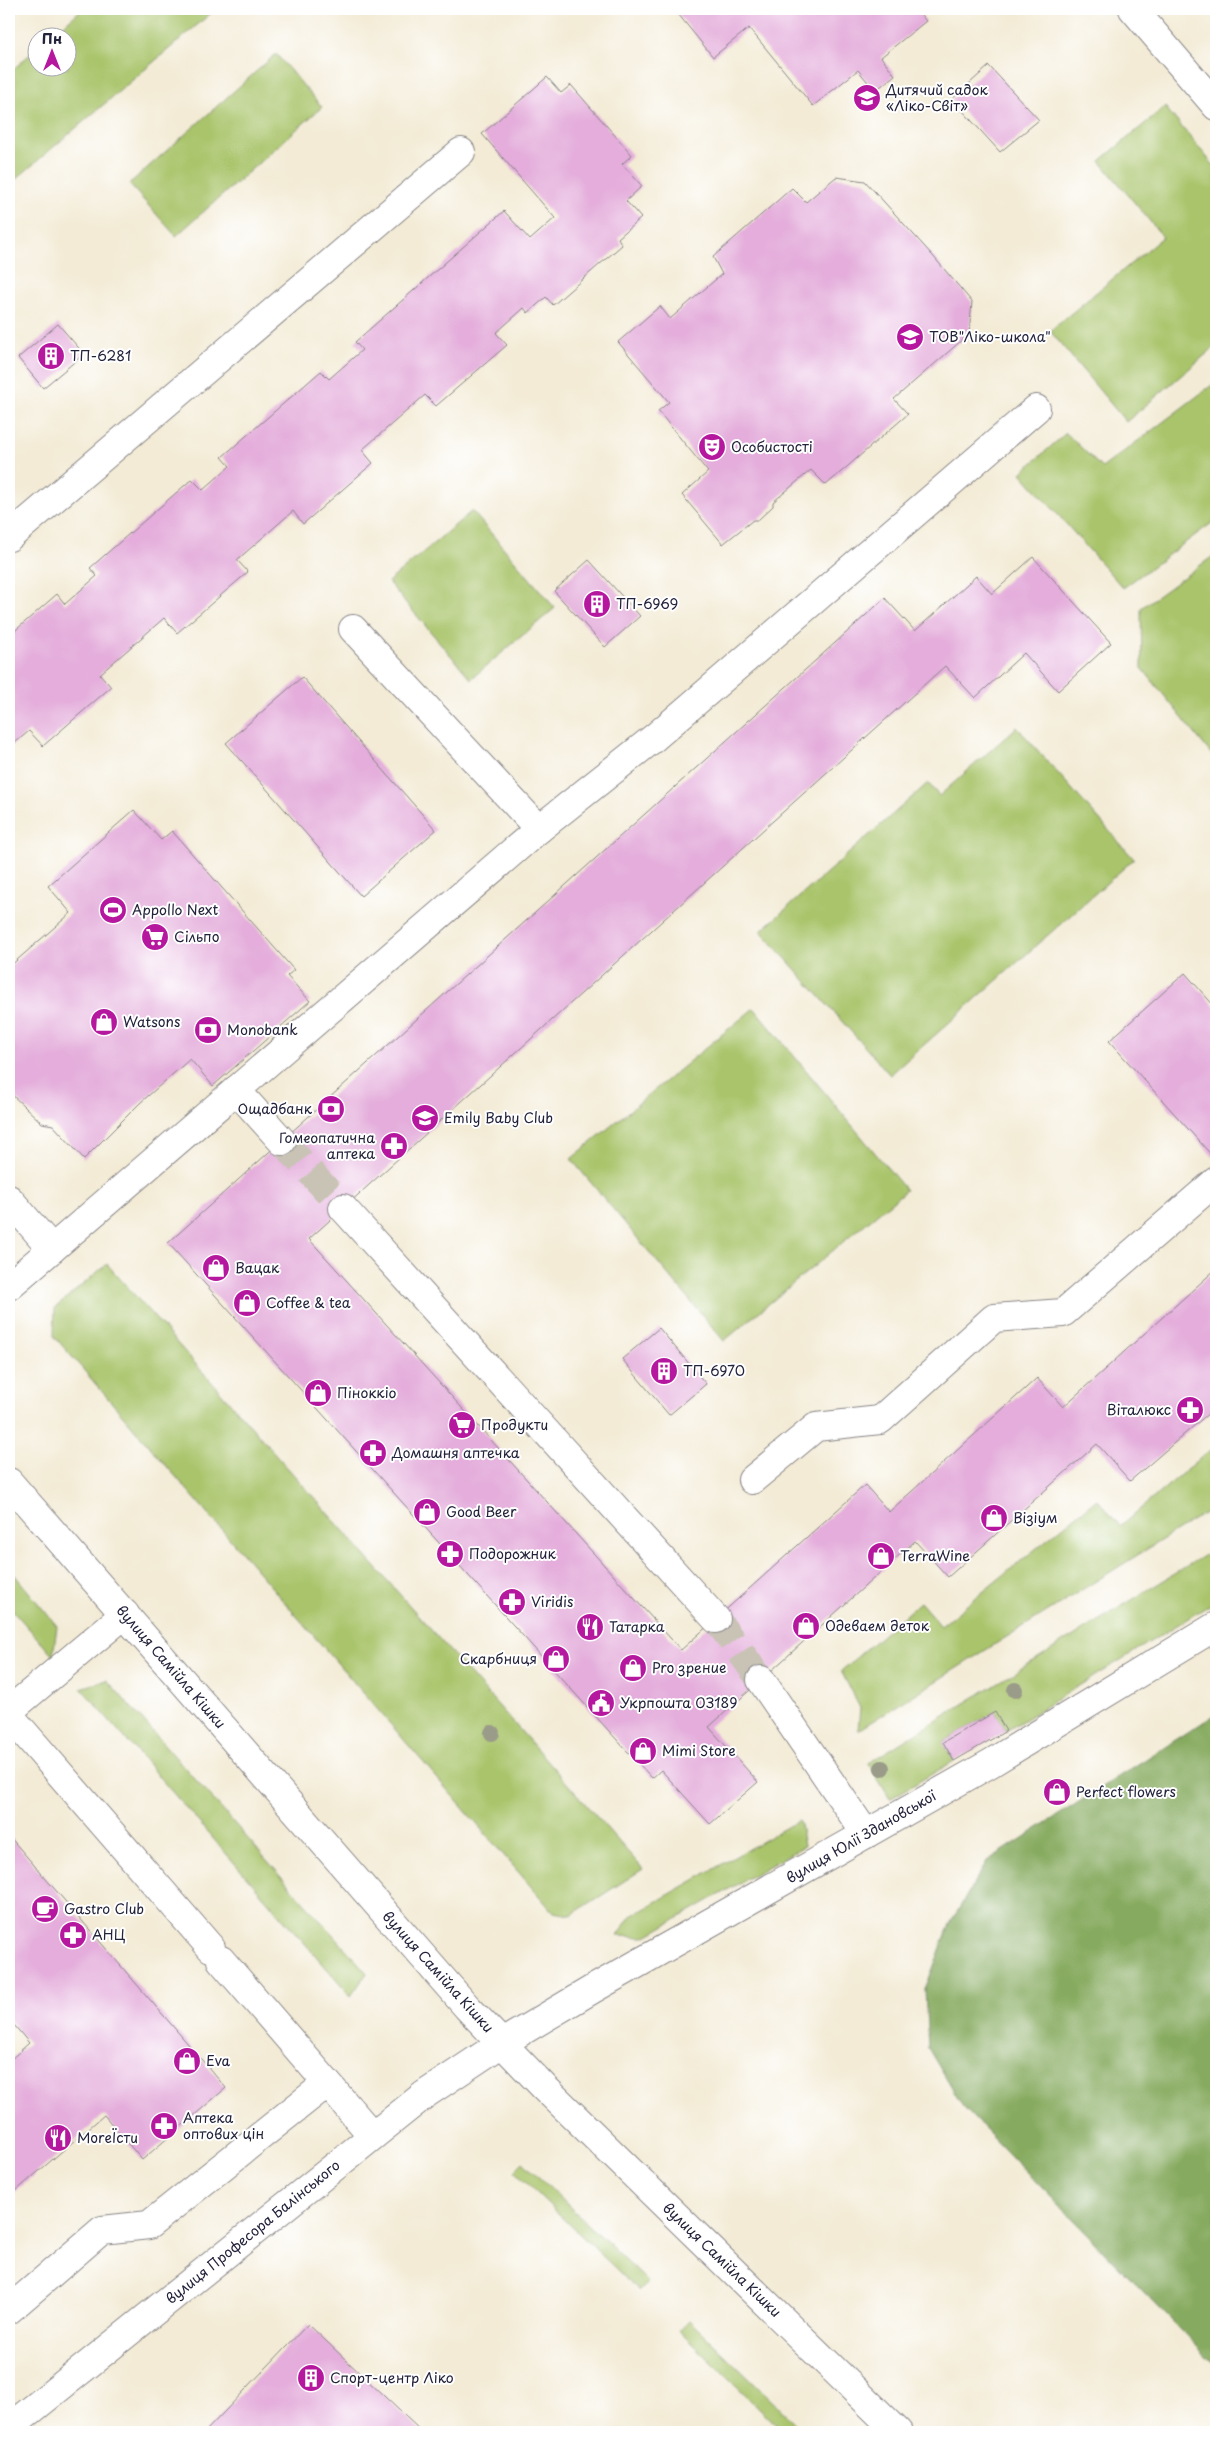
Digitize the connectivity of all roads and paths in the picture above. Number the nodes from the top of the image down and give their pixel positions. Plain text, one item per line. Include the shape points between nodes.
1 (1133, 9) edge
2 (1216, 106) edge
3 (461, 152) dead end
4 (1036, 409) dead end
5 (9, 537) edge
6 (353, 629) dead end
7 (539, 829) junction
8 (236, 1090) junction
9 (282, 1141) tunnel mouth
10 (1216, 1181) edge
11 (9, 1199) edge
12 (343, 1208) tunnel mouth
13 (52, 1249) junction
14 (9, 1286) edge
15 (752, 1480) dead end
16 (9, 1482) edge
17 (125, 1614) junction
18 (716, 1619) tunnel mouth
19 (1216, 1626) edge
20 (761, 1680) tunnel mouth
21 (9, 1713) edge
22 (866, 1834) junction
23 (502, 2043) junction
24 (326, 2084) junction
25 (372, 2135) junction
26 (9, 2310) edge
27 (9, 2428) edge
28 (898, 2432) edge

1 - 2 street
3 - 5 street
4 - 7 street via 655,738
6 - 7 street
7 - 8 street
8 - 9 street
8 - 13 street
10 - 15 street via 1064,1313 994,1318 880,1420 816,1427
11 - 13 street
12 - 18 street
13 - 14 street
16 - 17 street, вулиця Самійла Кішки
17 - 21 street
17 - 23 street, вулиця Самійла Кішки via 467,2008
19 - 22 street, вулиця Юлії Здановської via 991,1763
20 - 22 street
21 - 24 street
22 - 23 street, вулиця Юлії Здановської
23 - 25 street, вулиця Професора Балінського via 424,2095
23 - 28 street, вулиця Самійла Кішки
24 - 25 street
24 - 26 street via 148,2225 102,2230
25 - 27 street, вулиця Професора Балінського

